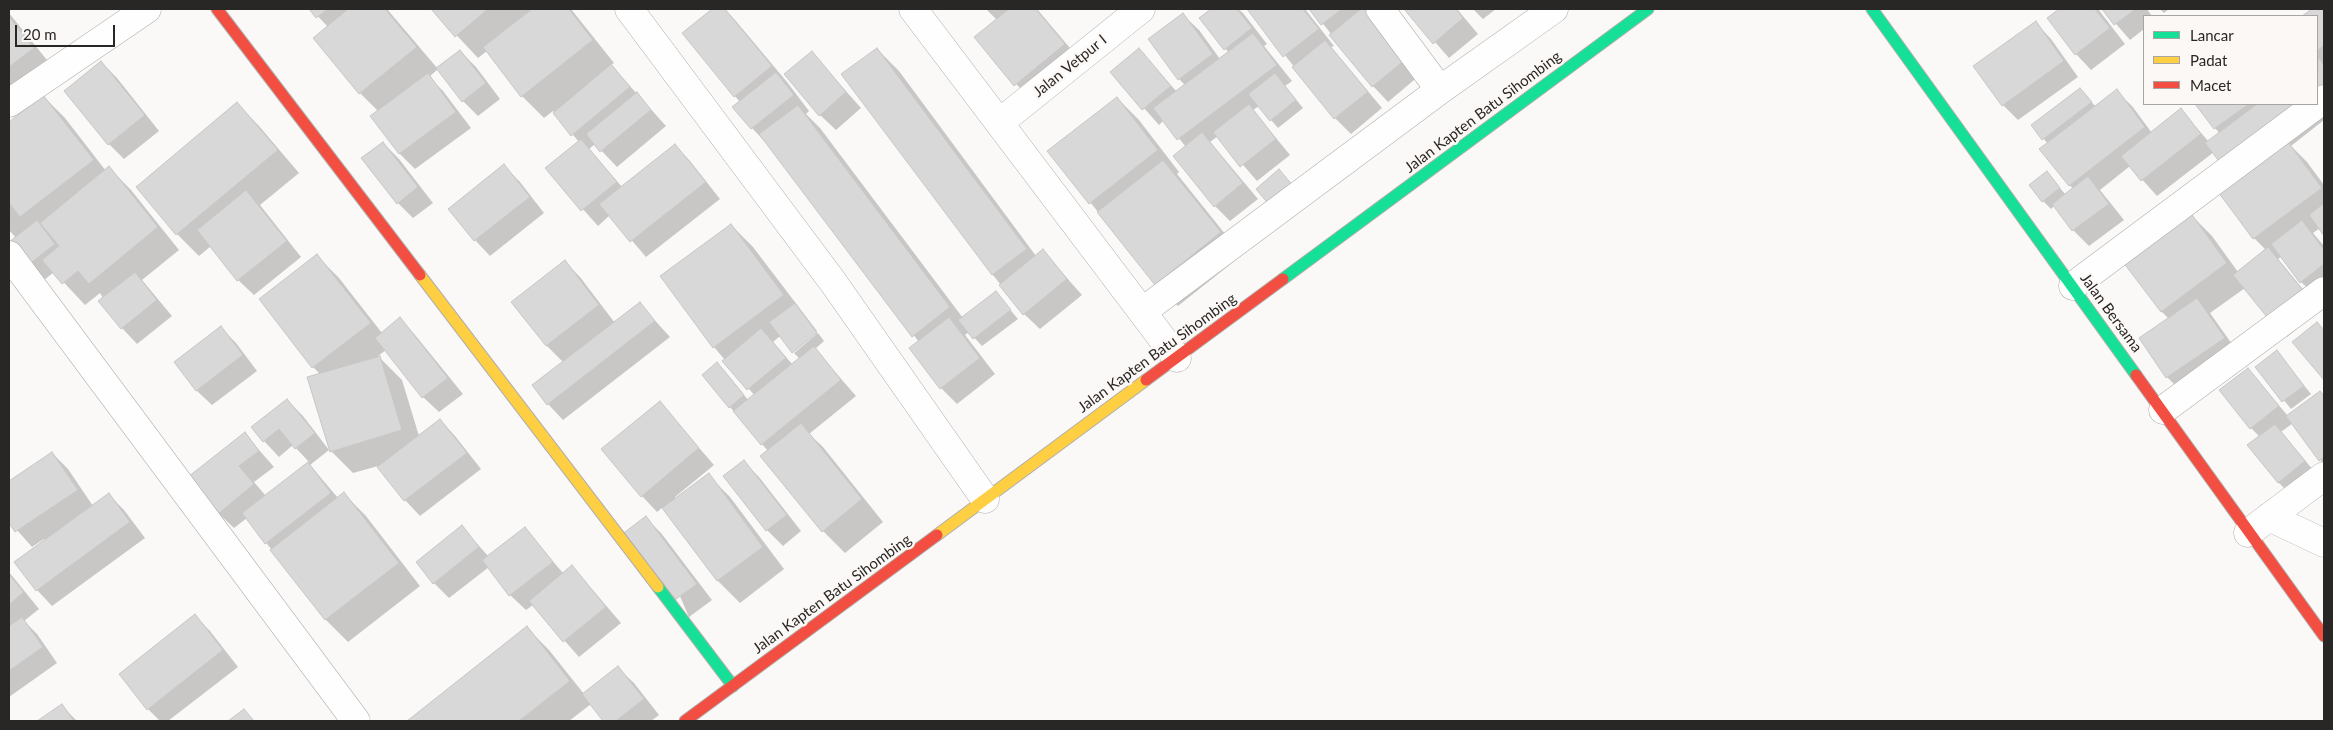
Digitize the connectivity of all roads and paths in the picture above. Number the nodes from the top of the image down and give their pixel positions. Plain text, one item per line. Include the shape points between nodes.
1 (147, 9) edge
2 (217, 9) edge
3 (629, 9) edge
4 (914, 9) edge
5 (1141, 9) edge
6 (1380, 9) edge
7 (1554, 9) edge
8 (1648, 9) edge
9 (1872, 9) edge
10 (1440, 90) junction
11 (9, 103) edge
12 (2316, 105) edge
13 (999, 123) junction
14 (9, 255) edge
15 (2074, 286) junction
16 (2324, 291) edge
17 (1143, 311) junction
18 (1177, 358) junction
19 (2163, 410) junction
20 (2324, 476) edge
21 (985, 499) junction
22 (2259, 525) junction
23 (2324, 543) edge
24 (2324, 636) edge
25 (733, 686) junction
26 (356, 721) edge
27 (684, 721) edge

1 - 11 street
2 - 25 street
3 - 21 street via 833,282
4 - 13 street
5 - 13 street, Jalan Vetpur I
6 - 10 street
7 - 10 street
8 - 18 street, Jalan Kapten Batu Sihombing
9 - 15 street, Jalan Bersama
10 - 17 street
12 - 15 street
13 - 17 street
14 - 26 street
15 - 19 street, Jalan Bersama
16 - 19 street
17 - 18 street
18 - 21 street, Jalan Kapten Batu Sihombing
19 - 22 street, Jalan Bersama
20 - 22 street
21 - 25 street, Jalan Kapten Batu Sihombing
22 - 23 street
22 - 24 street, Jalan Bersama
25 - 27 street, Jalan Kapten Batu Sihombing

